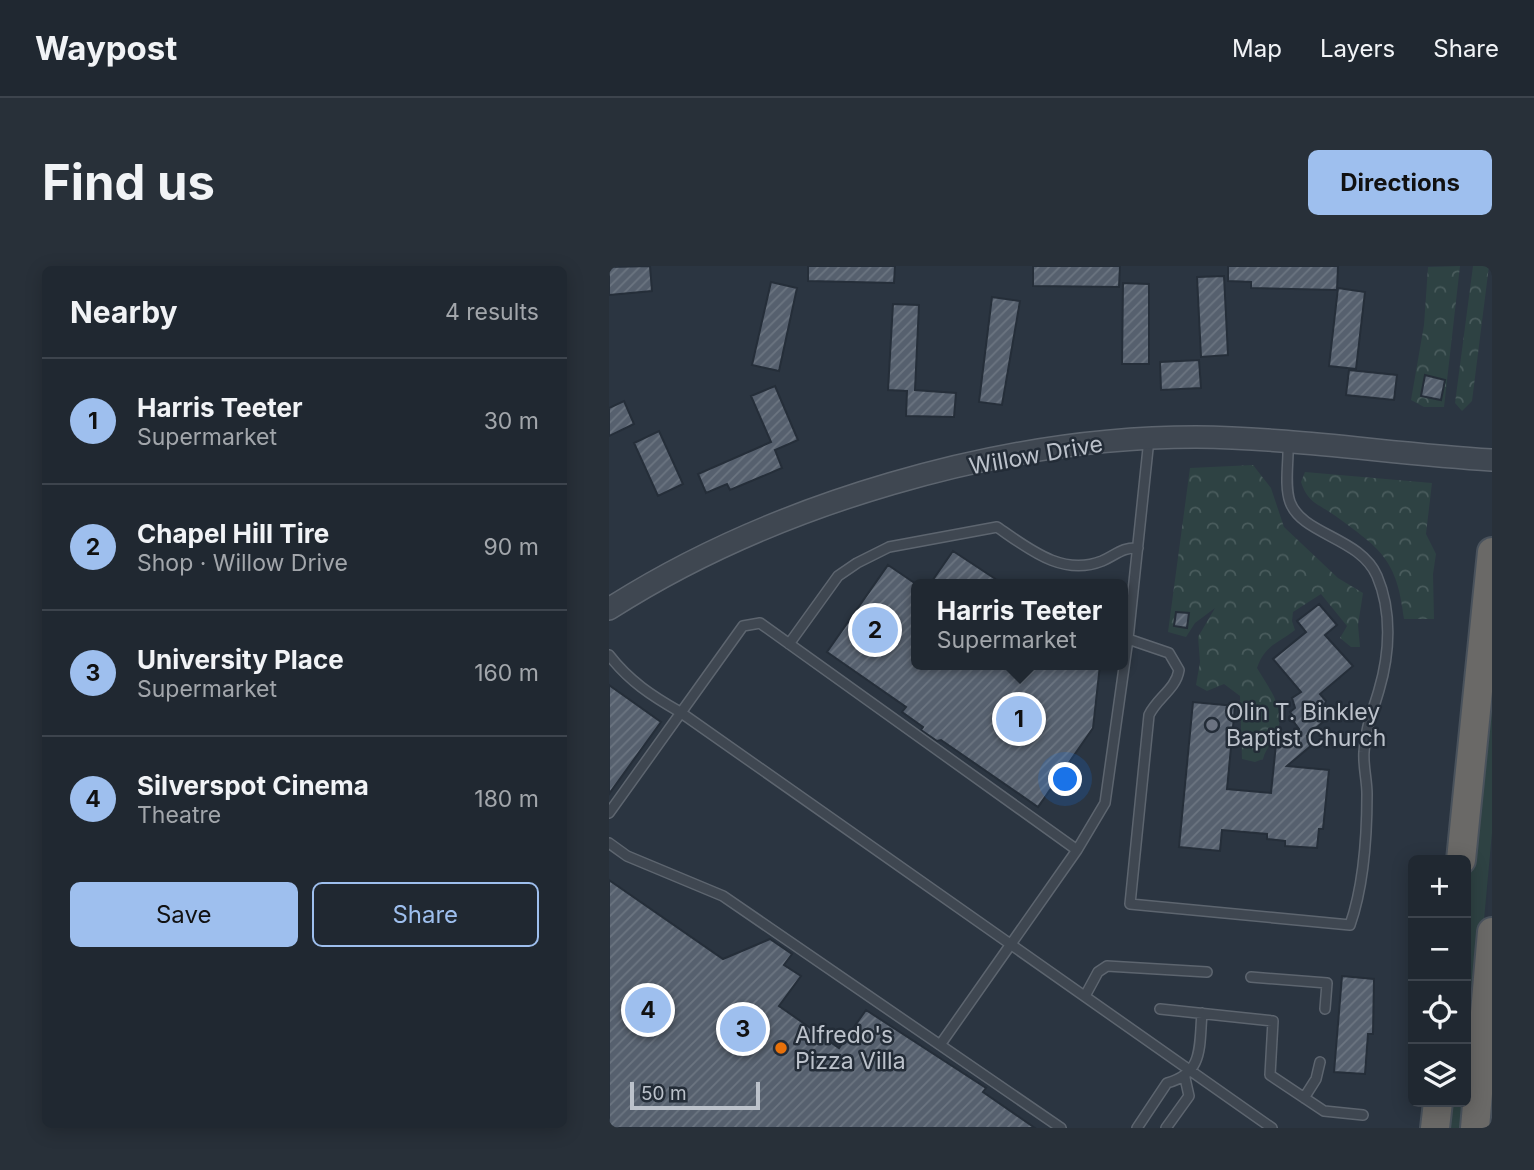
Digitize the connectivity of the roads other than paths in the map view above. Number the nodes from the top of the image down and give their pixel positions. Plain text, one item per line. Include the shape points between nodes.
1 (1149, 438) junction
2 (1289, 441) junction
3 (1492, 460) edge
4 (1138, 548) junction
5 (1492, 552) edge
6 (609, 609) edge
7 (1128, 639) joint
8 (789, 644) junction
9 (609, 655) edge
10 (1124, 670) edge
11 (680, 712) junction
12 (609, 813) edge
13 (609, 843) edge
14 (1077, 850) junction
15 (1462, 855) edge
16 (1492, 932) edge
17 (1011, 944) junction
18 (1207, 972) dead end
19 (1251, 977) dead end
20 (1085, 996) junction
21 (1160, 1009) dead end
22 (1325, 1009) dead end
23 (1202, 1013) junction
24 (940, 1045) junction
25 (1320, 1062) dead end
26 (1188, 1074) junction
27 (1304, 1098) junction
28 (1363, 1115) dead end
29 (1061, 1128) edge
30 (1137, 1128) edge
31 (1166, 1128) edge
32 (1272, 1128) edge
33 (1475, 1128) edge

1 - 2 street, Willow Drive
1 - 4 lane
1 - 6 street, Willow Drive via 1043,450 868,492 728,544
2 - 3 street, Willow Drive
2 - 7 lane via 1290,502 1314,526 1358,549 1376,572 1386,600 1388,643 1367,727 1359,900 1350,925 1130,904 1149,715 1156,701 1174,685 1179,670 1169,653
4 - 7 lane
4 - 8 lane via 1125,548 1091,564 1058,565 997,527 889,547 838,576
5 - 15 highway
8 - 11 lane via 760,624 744,626
8 - 14 lane
9 - 11 lane via 625,676
10 - 14 lane via 1108,792
11 - 12 lane
11 - 17 lane
13 - 24 lane via 627,856 723,896
14 - 17 lane
16 - 33 highway
17 - 20 lane
17 - 24 lane
18 - 20 lane via 1107,966 1098,972
19 - 22 lane via 1327,984
20 - 26 lane
21 - 23 lane
23 - 26 lane via 1197,1058
23 - 27 lane via 1273,1021 1270,1075
24 - 29 lane
25 - 27 lane
26 - 30 lane via 1167,1083
26 - 31 lane via 1189,1096
26 - 32 lane
27 - 28 lane via 1324,1111

